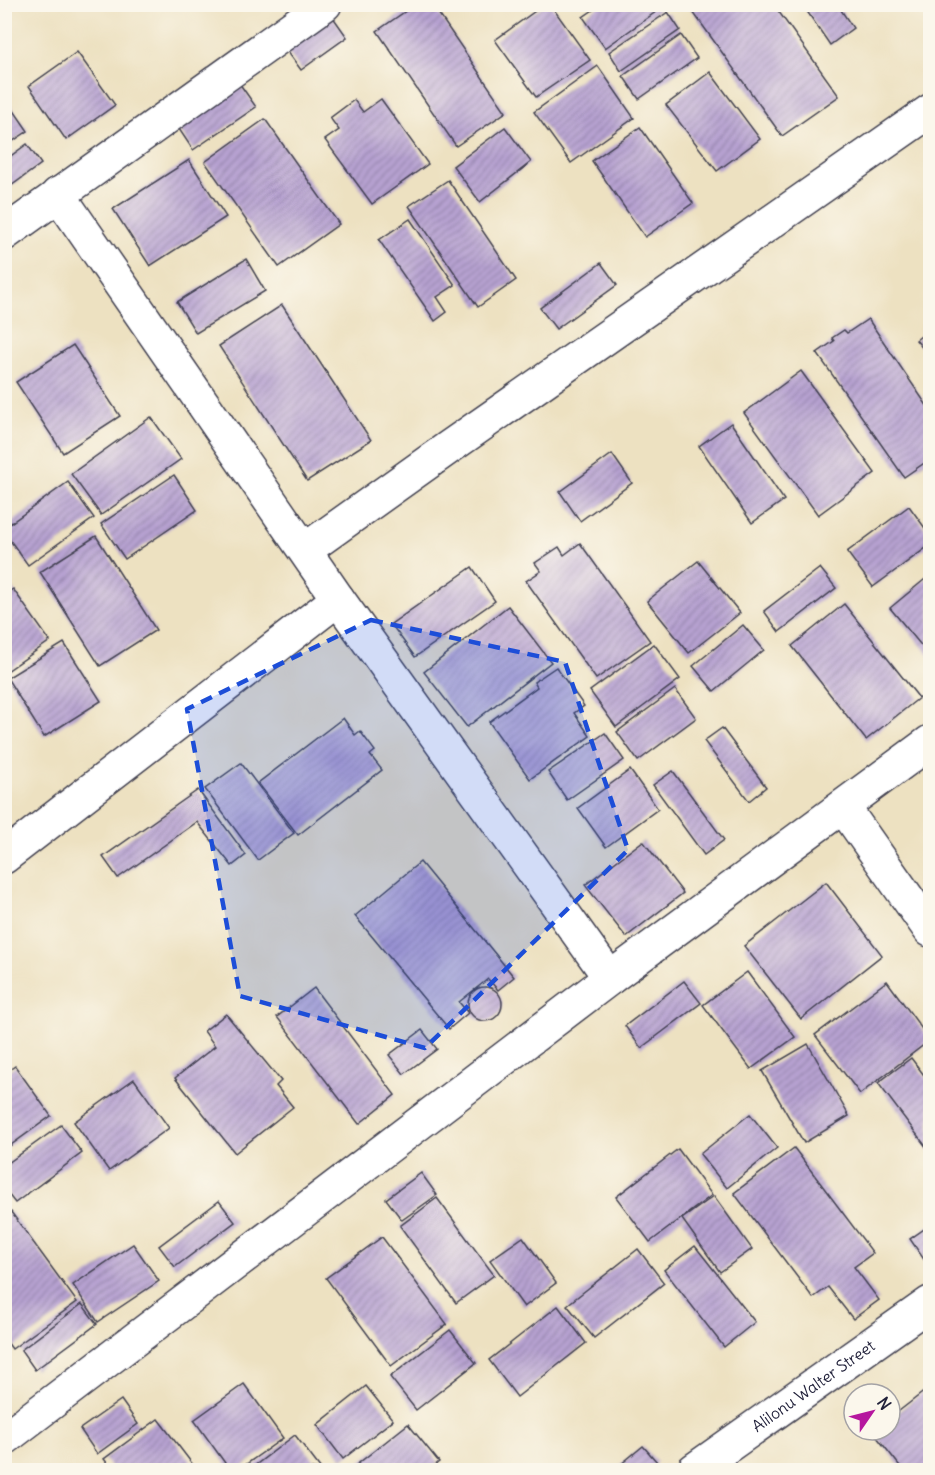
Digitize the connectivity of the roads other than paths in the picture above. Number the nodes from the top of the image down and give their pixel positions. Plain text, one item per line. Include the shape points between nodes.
1 (325, 4) edge
2 (930, 111) edge
3 (58, 194) junction
4 (4, 234) edge
5 (306, 550) junction
6 (338, 599) junction
7 (930, 742) edge
8 (844, 808) junction
9 (4, 857) edge
10 (930, 930) edge
11 (610, 978) junction
12 (930, 1303) edge
13 (4, 1439) edge
14 (694, 1470) edge

1 - 3 street
2 - 5 street
3 - 4 street
3 - 5 street
5 - 6 street
6 - 9 street
6 - 11 street
7 - 8 street
8 - 10 street
8 - 11 street
11 - 13 street
12 - 14 street, Alilonu Walter Street

